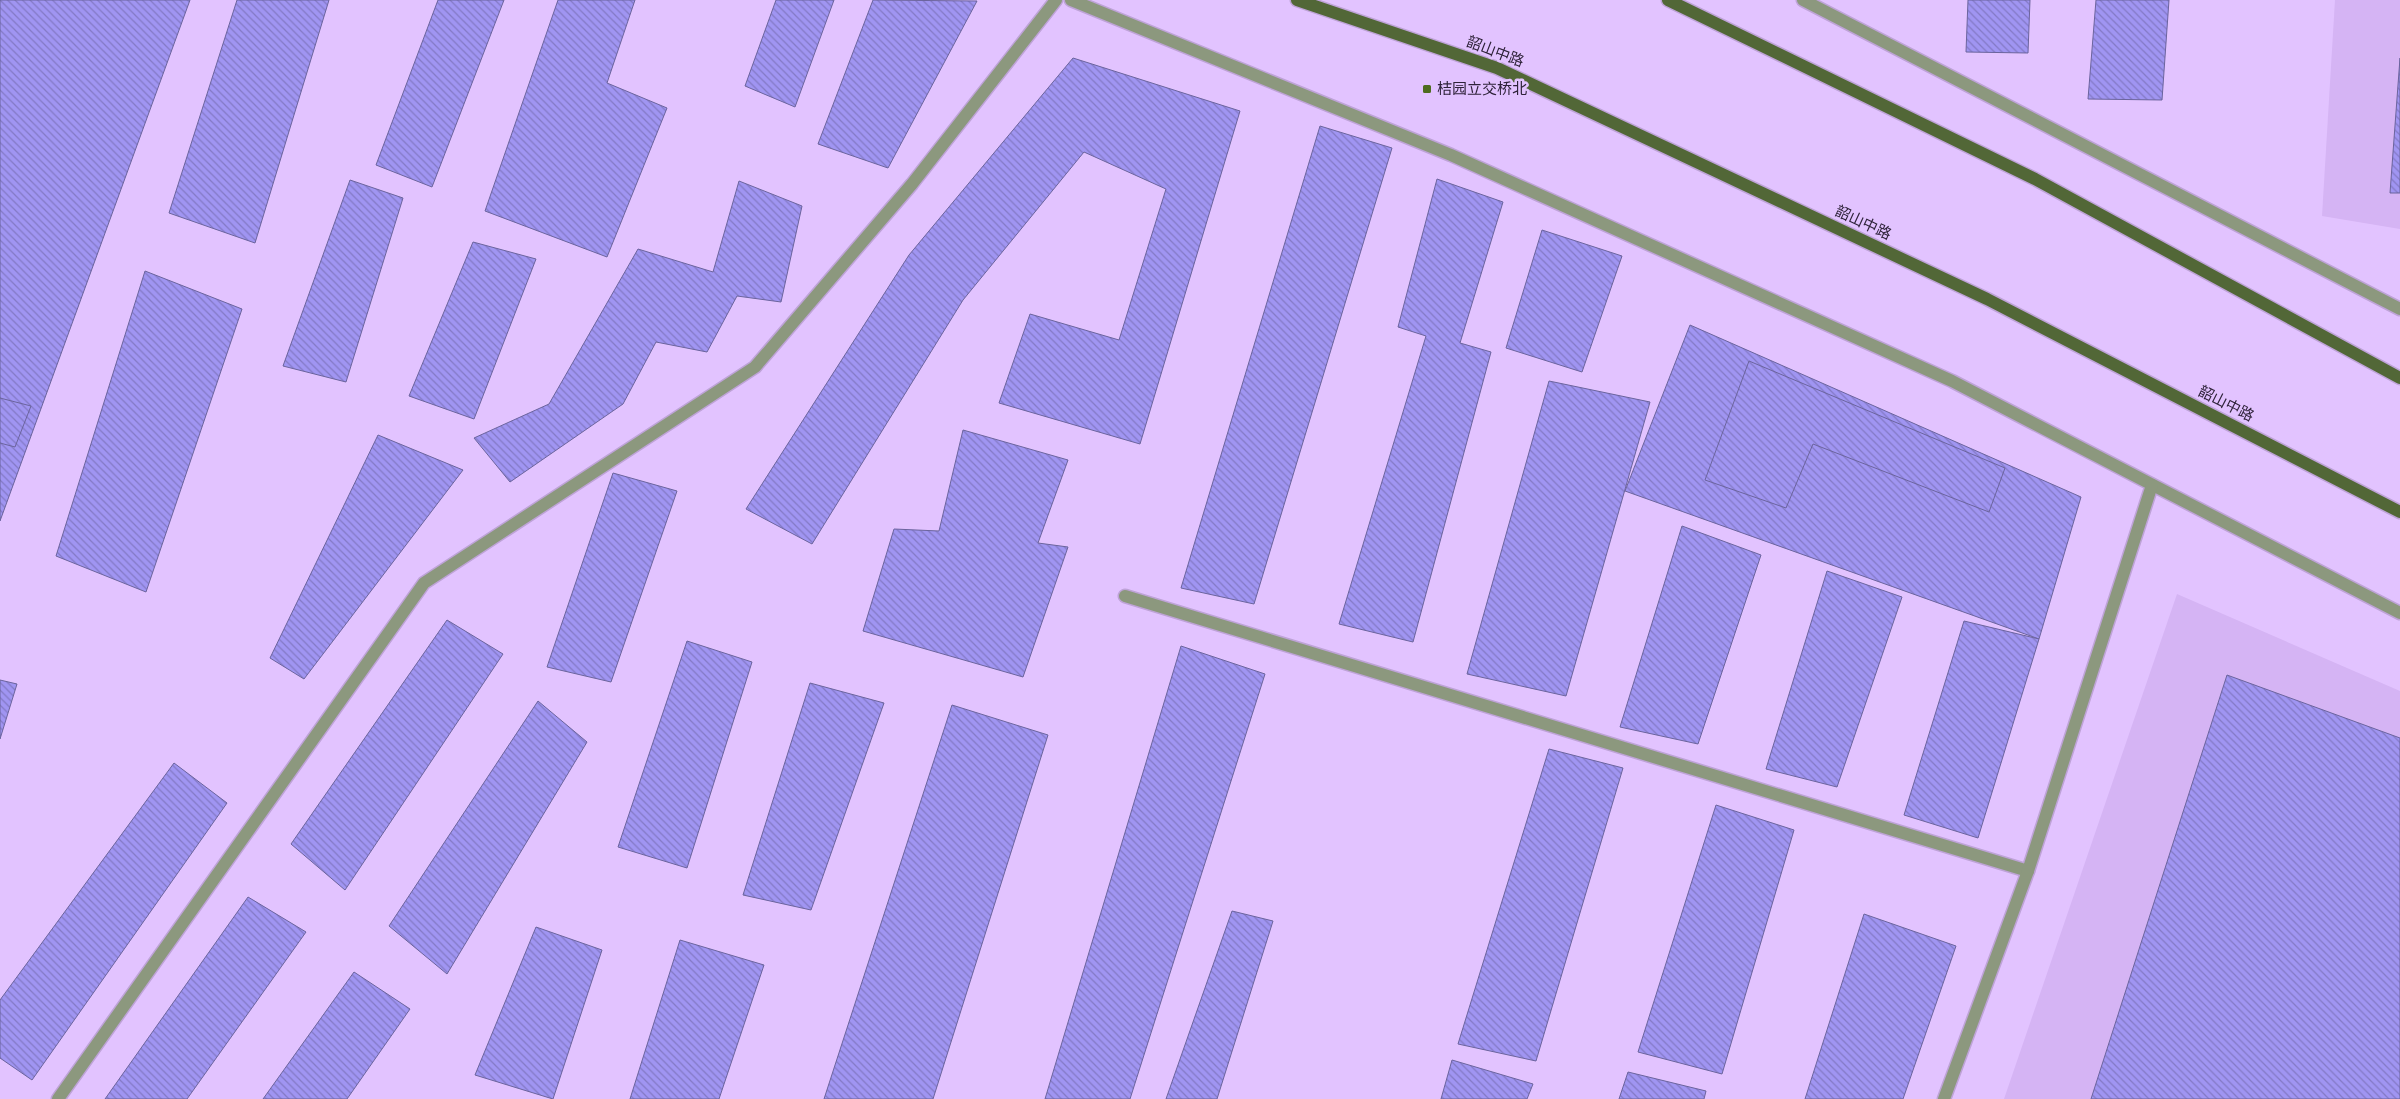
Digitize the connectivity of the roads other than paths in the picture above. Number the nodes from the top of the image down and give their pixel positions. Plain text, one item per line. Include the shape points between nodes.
1 (1056, 0) edge
2 (1071, 0) edge
3 (1297, 0) edge
4 (1668, 0) edge
5 (1803, 0) edge
6 (2400, 309) edge
7 (2400, 378) edge
8 (2152, 485) junction
9 (2400, 512) edge
10 (1125, 596) dead end
11 (2400, 613) edge
12 (2028, 871) junction
13 (58, 1099) edge
14 (1944, 1099) edge

1 - 13 street via 912,184 755,367 424,583
2 - 8 street via 1451,155 1952,381
3 - 9 main road, 韶山中路 via 1497,68 1987,300
4 - 7 main road via 2035,179
5 - 6 street
8 - 11 street
8 - 12 street
10 - 12 street
12 - 14 street

